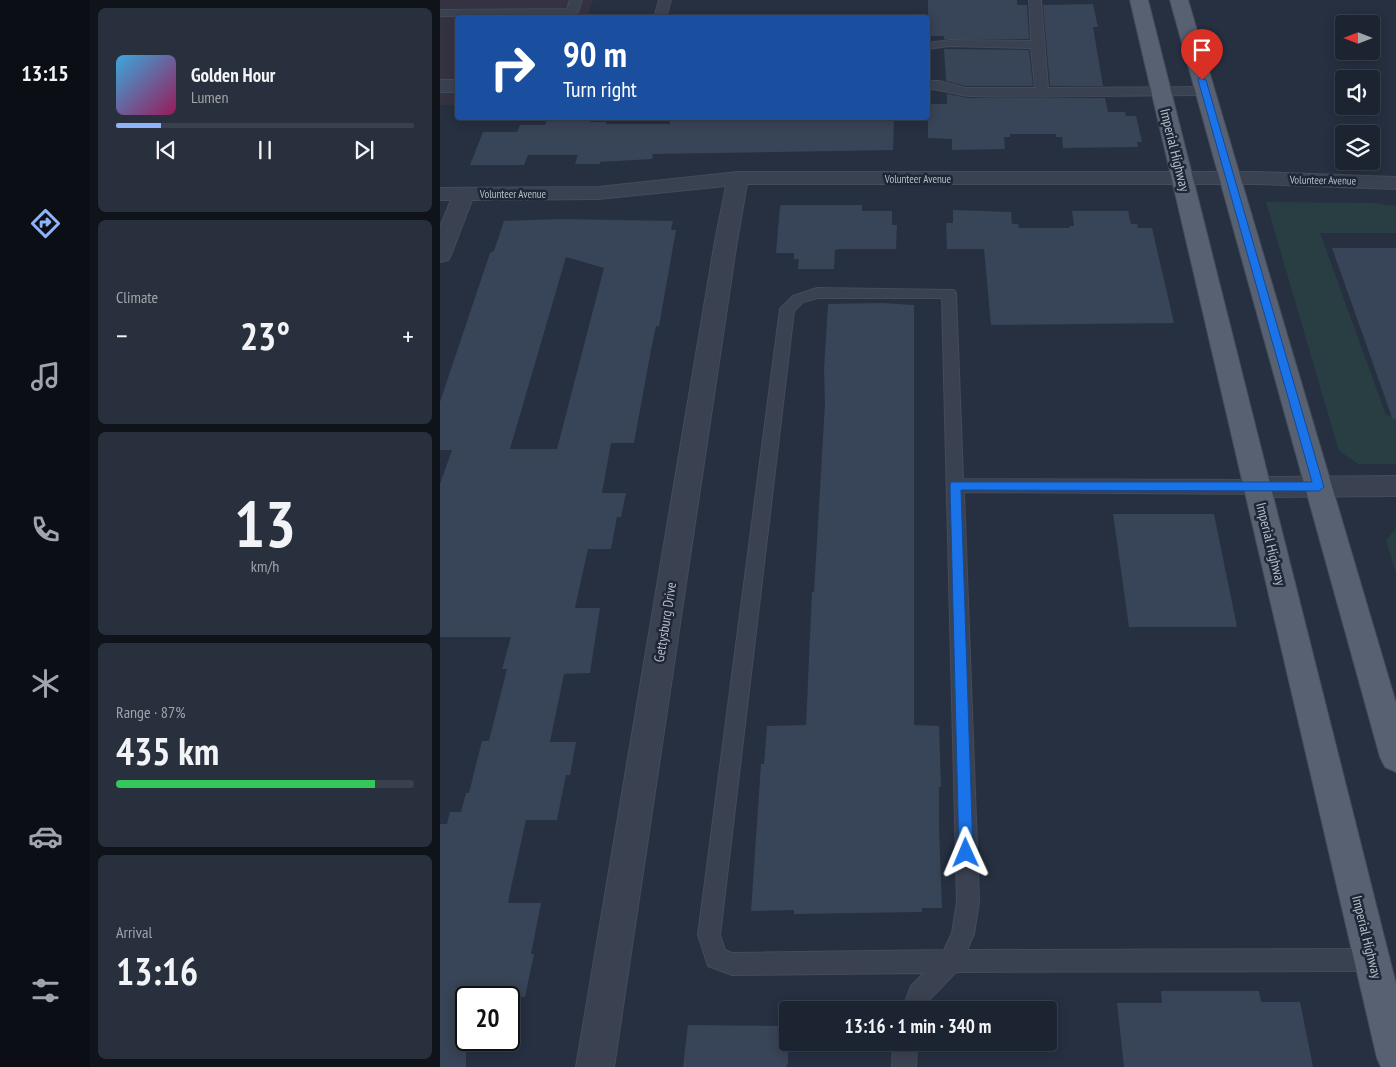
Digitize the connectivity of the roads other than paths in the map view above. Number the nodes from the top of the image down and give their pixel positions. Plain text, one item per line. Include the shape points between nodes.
1 (446, 0) edge
2 (576, 0) edge
3 (665, 0) edge
4 (1035, 0) edge
5 (1139, 0) edge
6 (1179, 0) edge
7 (440, 12) edge
8 (661, 15) edge
9 (1037, 45) junction
10 (930, 46) edge
11 (1174, 46) dead end
12 (930, 85) edge
13 (440, 86) edge
14 (455, 86) edge
15 (1204, 86) junction
16 (1161, 90) junction
17 (1042, 92) junction
18 (738, 178) junction
19 (1230, 178) junction
20 (1182, 180) junction
21 (1396, 183) edge
22 (440, 194) edge
23 (464, 194) junction
24 (440, 255) edge
25 (955, 485) junction
26 (1396, 486) edge
27 (1257, 487) junction
28 (1319, 487) junction
29 (1396, 757) edge
30 (1372, 960) junction
31 (951, 961) junction
32 (917, 1001) edge
33 (905, 1051) edge
34 (1396, 1058) edge
35 (595, 1067) edge
36 (904, 1067) edge

1 - 7 lane
2 - 7 lane via 572,12
3 - 8 lane
4 - 9 lane
5 - 16 main road, Imperial Highway
6 - 15 main road
9 - 10 lane via 949,43
9 - 17 lane
11 - 15 main road
12 - 17 lane via 966,92
13 - 14 street
15 - 16 lane
15 - 19 main road
16 - 17 lane
16 - 20 main road, Imperial Highway
18 - 20 street, Volunteer Avenue
18 - 23 street, Volunteer Avenue via 598,193
18 - 35 street, Gettysburg Drive
19 - 20 street, Volunteer Avenue
19 - 21 street, Volunteer Avenue
19 - 28 main road
20 - 27 main road, Imperial Highway
22 - 23 street, Volunteer Avenue
23 - 24 street
25 - 27 lane
25 - 31 lane via 968,902 963,934
25 - 31 lane via 949,293 817,293 798,299 787,309 710,935 716,958 732,964
26 - 28 street
27 - 28 street
27 - 30 main road, Imperial Highway
28 - 29 main road
30 - 31 lane
30 - 34 main road, Imperial Highway
31 - 32 lane via 919,994
33 - 36 lane

